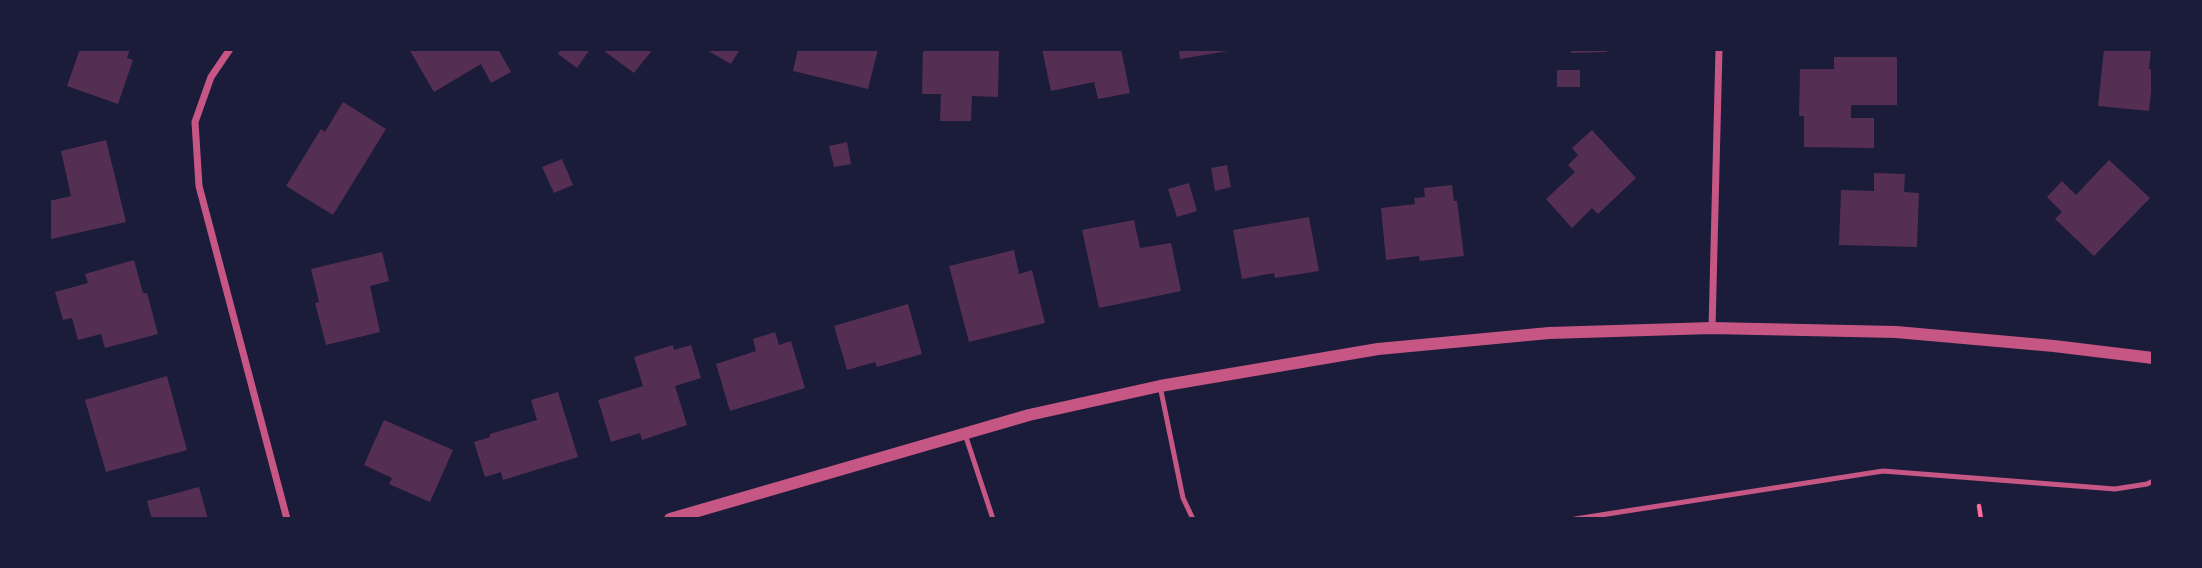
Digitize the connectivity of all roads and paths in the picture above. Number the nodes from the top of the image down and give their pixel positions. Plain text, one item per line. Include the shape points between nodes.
1 (230, 49) edge
2 (1719, 49) edge
3 (1712, 328) junction
4 (2153, 358) edge
5 (1160, 386) junction
6 (965, 434) junction
7 (2153, 481) edge
8 (1979, 506) dead end
9 (287, 519) edge
10 (670, 519) edge
11 (993, 519) edge
12 (1193, 519) edge
13 (1575, 519) edge
14 (1981, 519) edge

1 - 9 street via 211,77 195,122 199,186
2 - 3 street
3 - 4 street via 1896,332
3 - 5 street via 1549,333 1378,349
5 - 6 street
5 - 12 lane via 1183,498
6 - 10 street
6 - 11 lane
7 - 13 lane via 2115,489 1883,471
8 - 14 path

